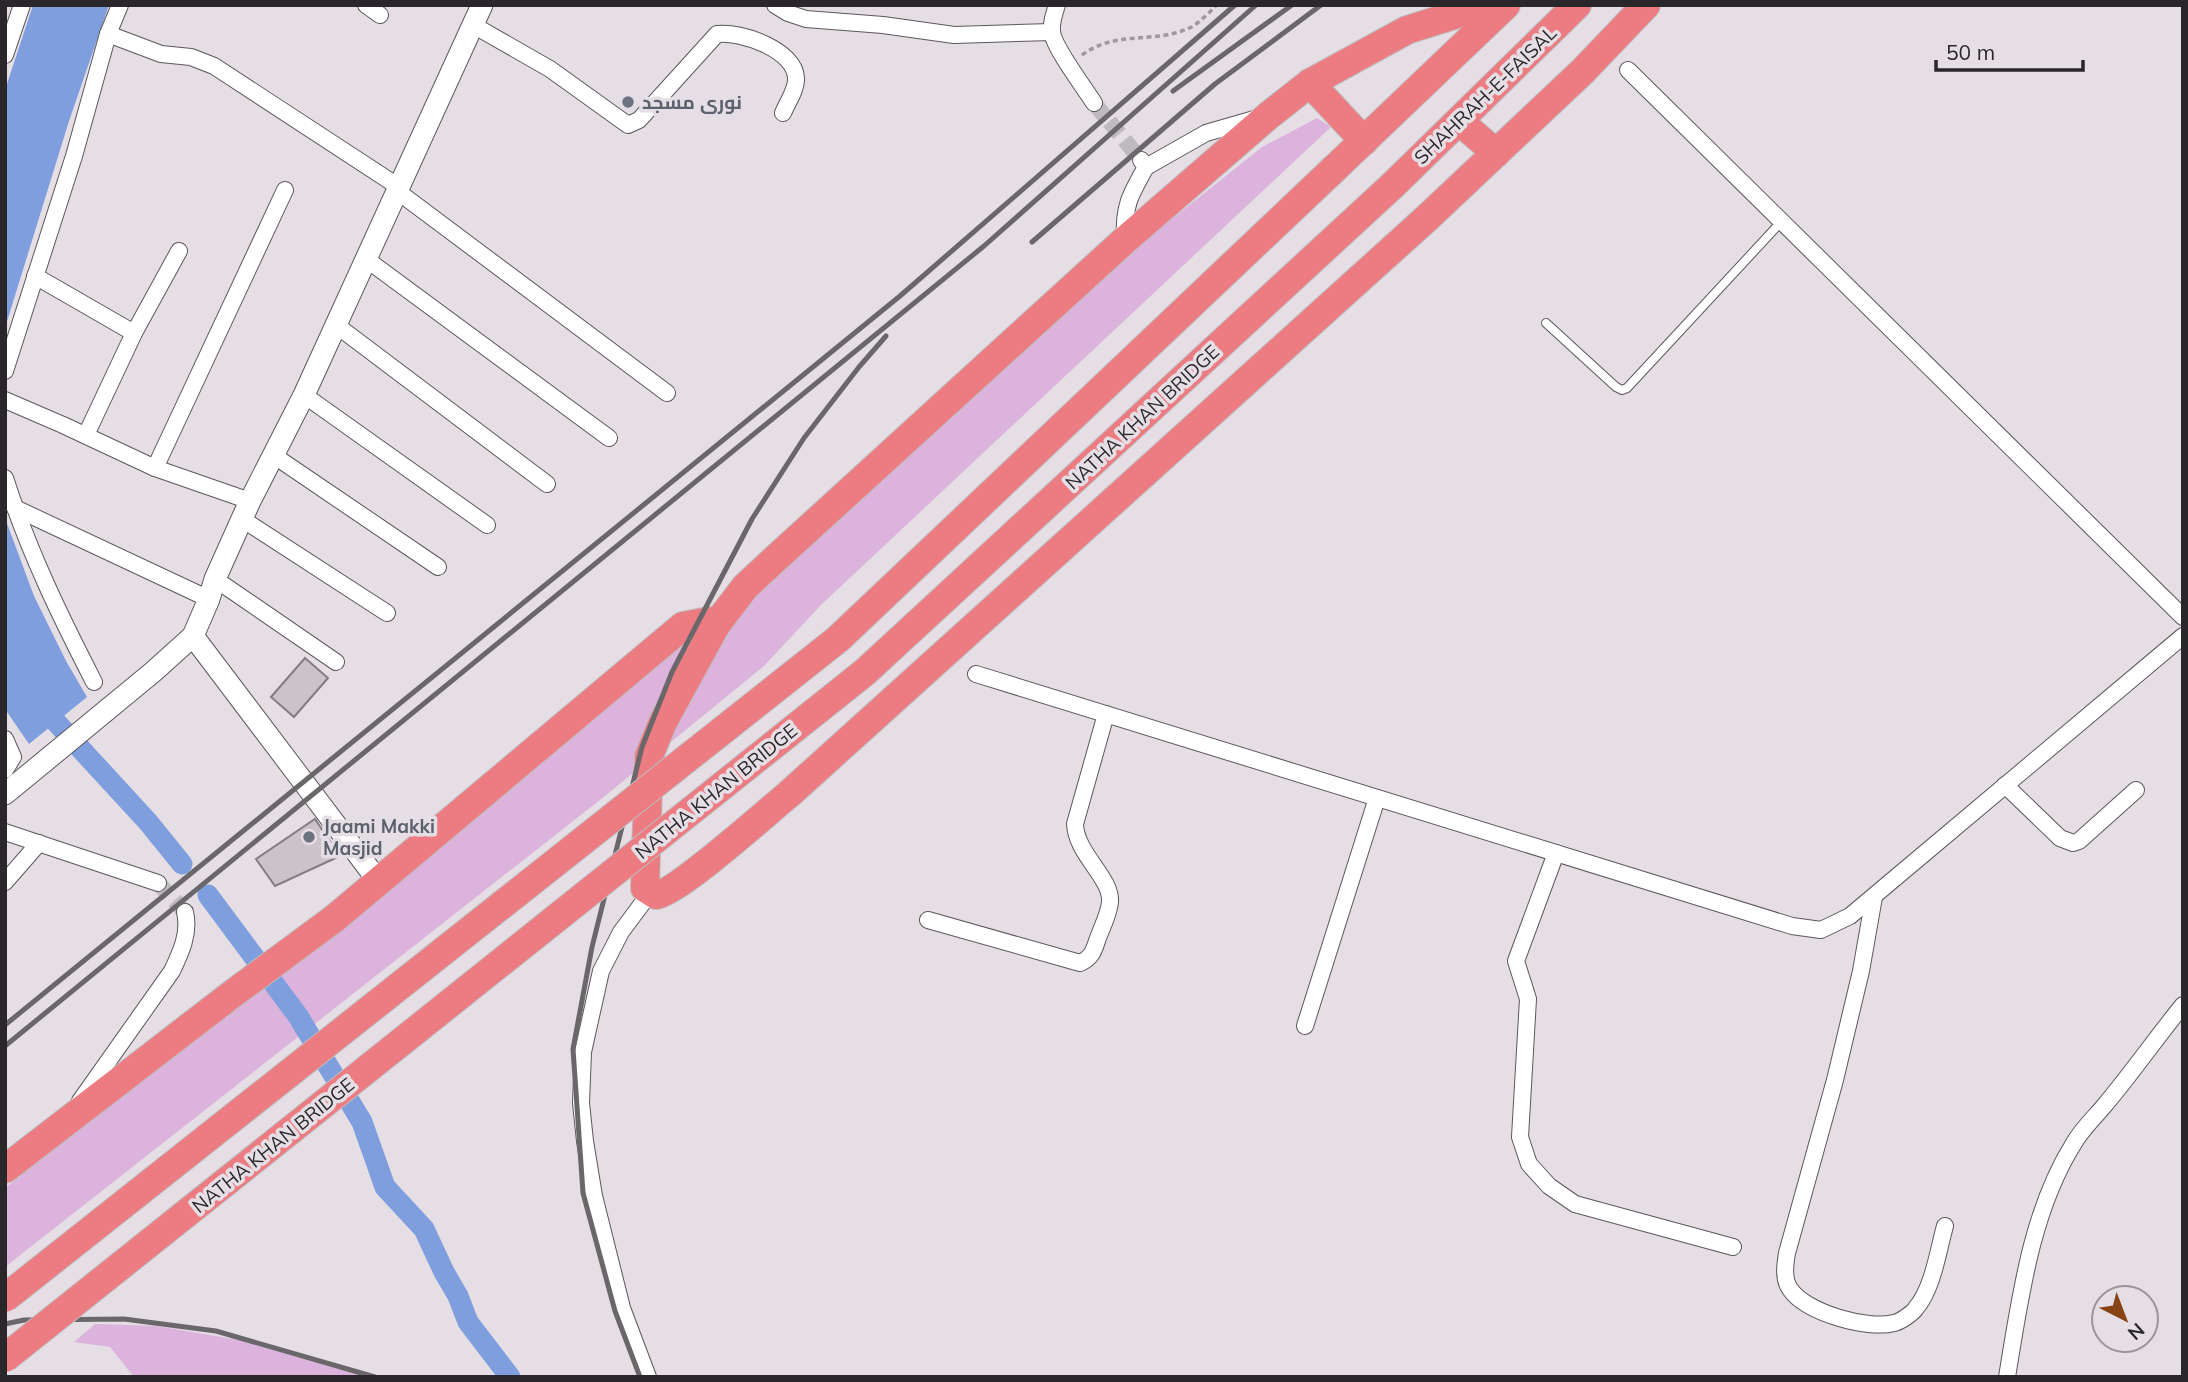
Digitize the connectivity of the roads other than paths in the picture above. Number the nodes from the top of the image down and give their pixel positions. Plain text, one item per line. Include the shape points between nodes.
1 (22, 5) edge
2 (120, 5) edge
3 (366, 5) edge
4 (775, 5) edge
5 (1057, 5) edge
6 (1486, 5) edge
7 (1506, 5) edge
8 (1577, 5) edge
9 (1646, 5) edge
10 (380, 15) dead end
11 (477, 15) edge
12 (1052, 32) junction
13 (108, 34) junction
14 (5, 55) edge
15 (1628, 70) dead end
16 (1310, 83) junction
17 (1094, 103) tunnel mouth
18 (783, 113) dead end
19 (1268, 116) junction
20 (1459, 121) junction
21 (1364, 141) junction
22 (1496, 153) junction
23 (1393, 185) joint
24 (398, 189) junction
25 (285, 190) dead end
26 (1782, 221) junction
27 (1125, 240) junction
28 (179, 251) dead end
29 (366, 259) junction
30 (35, 276) junction
31 (1546, 323) dead end
32 (336, 325) junction
33 (134, 332) junction
34 (5, 371) edge
35 (667, 393) dead end
36 (304, 395) junction
37 (5, 400) edge
38 (86, 435) junction
39 (609, 438) dead end
40 (273, 455) junction
41 (155, 468) junction
42 (5, 478) edge
43 (547, 484) dead end
44 (15, 508) junction
45 (246, 510) junction
46 (487, 525) dead end
47 (439, 567) dead end
48 (212, 589) junction
49 (387, 613) dead end
50 (2183, 617) edge
51 (716, 625) junction
52 (193, 636) junction
53 (2183, 636) edge
54 (336, 662) dead end
55 (976, 674) dead end
56 (94, 682) dead end
57 (1106, 714) junction
58 (5, 739) edge
59 (13, 775) edge
60 (2006, 785) junction
61 (2136, 790) dead end
62 (5, 794) edge
63 (1377, 798) junction
64 (5, 832) edge
65 (39, 843) junction
66 (1556, 853) junction
67 (5, 882) edge
68 (379, 882) junction
69 (158, 883) tunnel mouth
70 (650, 893) junction
71 (1874, 897) junction
72 (185, 912) dead end
73 (928, 920) dead end
74 (2183, 1004) edge
75 (1305, 1026) dead end
76 (66, 1120) junction
77 (5, 1169) edge
78 (1944, 1226) dead end
79 (1733, 1247) dead end
80 (5, 1298) edge
81 (5, 1358) edge
82 (648, 1377) edge
83 (2007, 1377) edge

1 - 14 street
2 - 13 street
3 - 10 street
4 - 12 street via 806,19 954,35
5 - 12 street
6 - 16 highway via 1407,30
7 - 21 highway
8 - 20 highway, SHAHRAH-E-FAISAL
9 - 22 highway
11 - 18 street via 628,125 639,120 717,34 751,39 781,52 794,66 797,81
11 - 24 street
12 - 17 street
13 - 24 street via 161,54 191,57 214,66
13 - 30 street
15 - 26 street
16 - 19 highway
16 - 21 highway
19 - 27 highway
19 - 27 street via 1206,132 1143,163 1124,217
20 - 22 highway
20 - 23 highway, SHAHRAH-E-FAISAL
21 - 80 highway, bridge via 838,639
22 - 70 highway via 789,793 667,892
23 - 81 highway, NATHA KHAN BRIDGE, bridge via 865,672
24 - 29 street
24 - 35 street
25 - 41 street
26 - 31 lane via 1627,388 1616,387
26 - 50 street
27 - 51 highway via 774,560
28 - 33 street
29 - 32 street
29 - 39 street
30 - 33 street
30 - 34 street
32 - 36 street
32 - 43 street
33 - 38 street
36 - 40 street
36 - 46 street
37 - 38 street
38 - 41 street
40 - 45 street
40 - 47 street
41 - 45 street
42 - 44 street
44 - 48 street
44 - 56 street via 45,585
45 - 48 street
45 - 49 street
48 - 52 street
48 - 54 street
51 - 68 highway via 709,621 683,626
51 - 70 highway via 649,757 645,888
52 - 59 street via 153,672
52 - 68 street
53 - 60 street
55 - 57 street
57 - 63 street
57 - 73 street via 1076,824 1076,836 1108,889 1110,901 1087,960 1080,963
58 - 59 street via 13,758
59 - 62 street
60 - 61 street via 2060,838 2073,843
60 - 71 street
63 - 66 street
63 - 75 street
64 - 65 street
65 - 67 street
65 - 69 street
66 - 71 street via 1792,926 1821,930
66 - 79 street via 1516,961 1528,999 1520,1137 1529,1164 1575,1204
68 - 76 highway
70 - 82 street via 621,932 601,971 583,1052 581,1103 594,1196 622,1308
71 - 78 street via 1835,1080 1787,1253 1788,1287 1815,1310 1860,1323 1895,1323 1916,1308 1930,1282
72 - 76 street via 188,925 172,971
74 - 83 street via 2084,1128 2059,1170 2022,1281
76 - 77 highway

